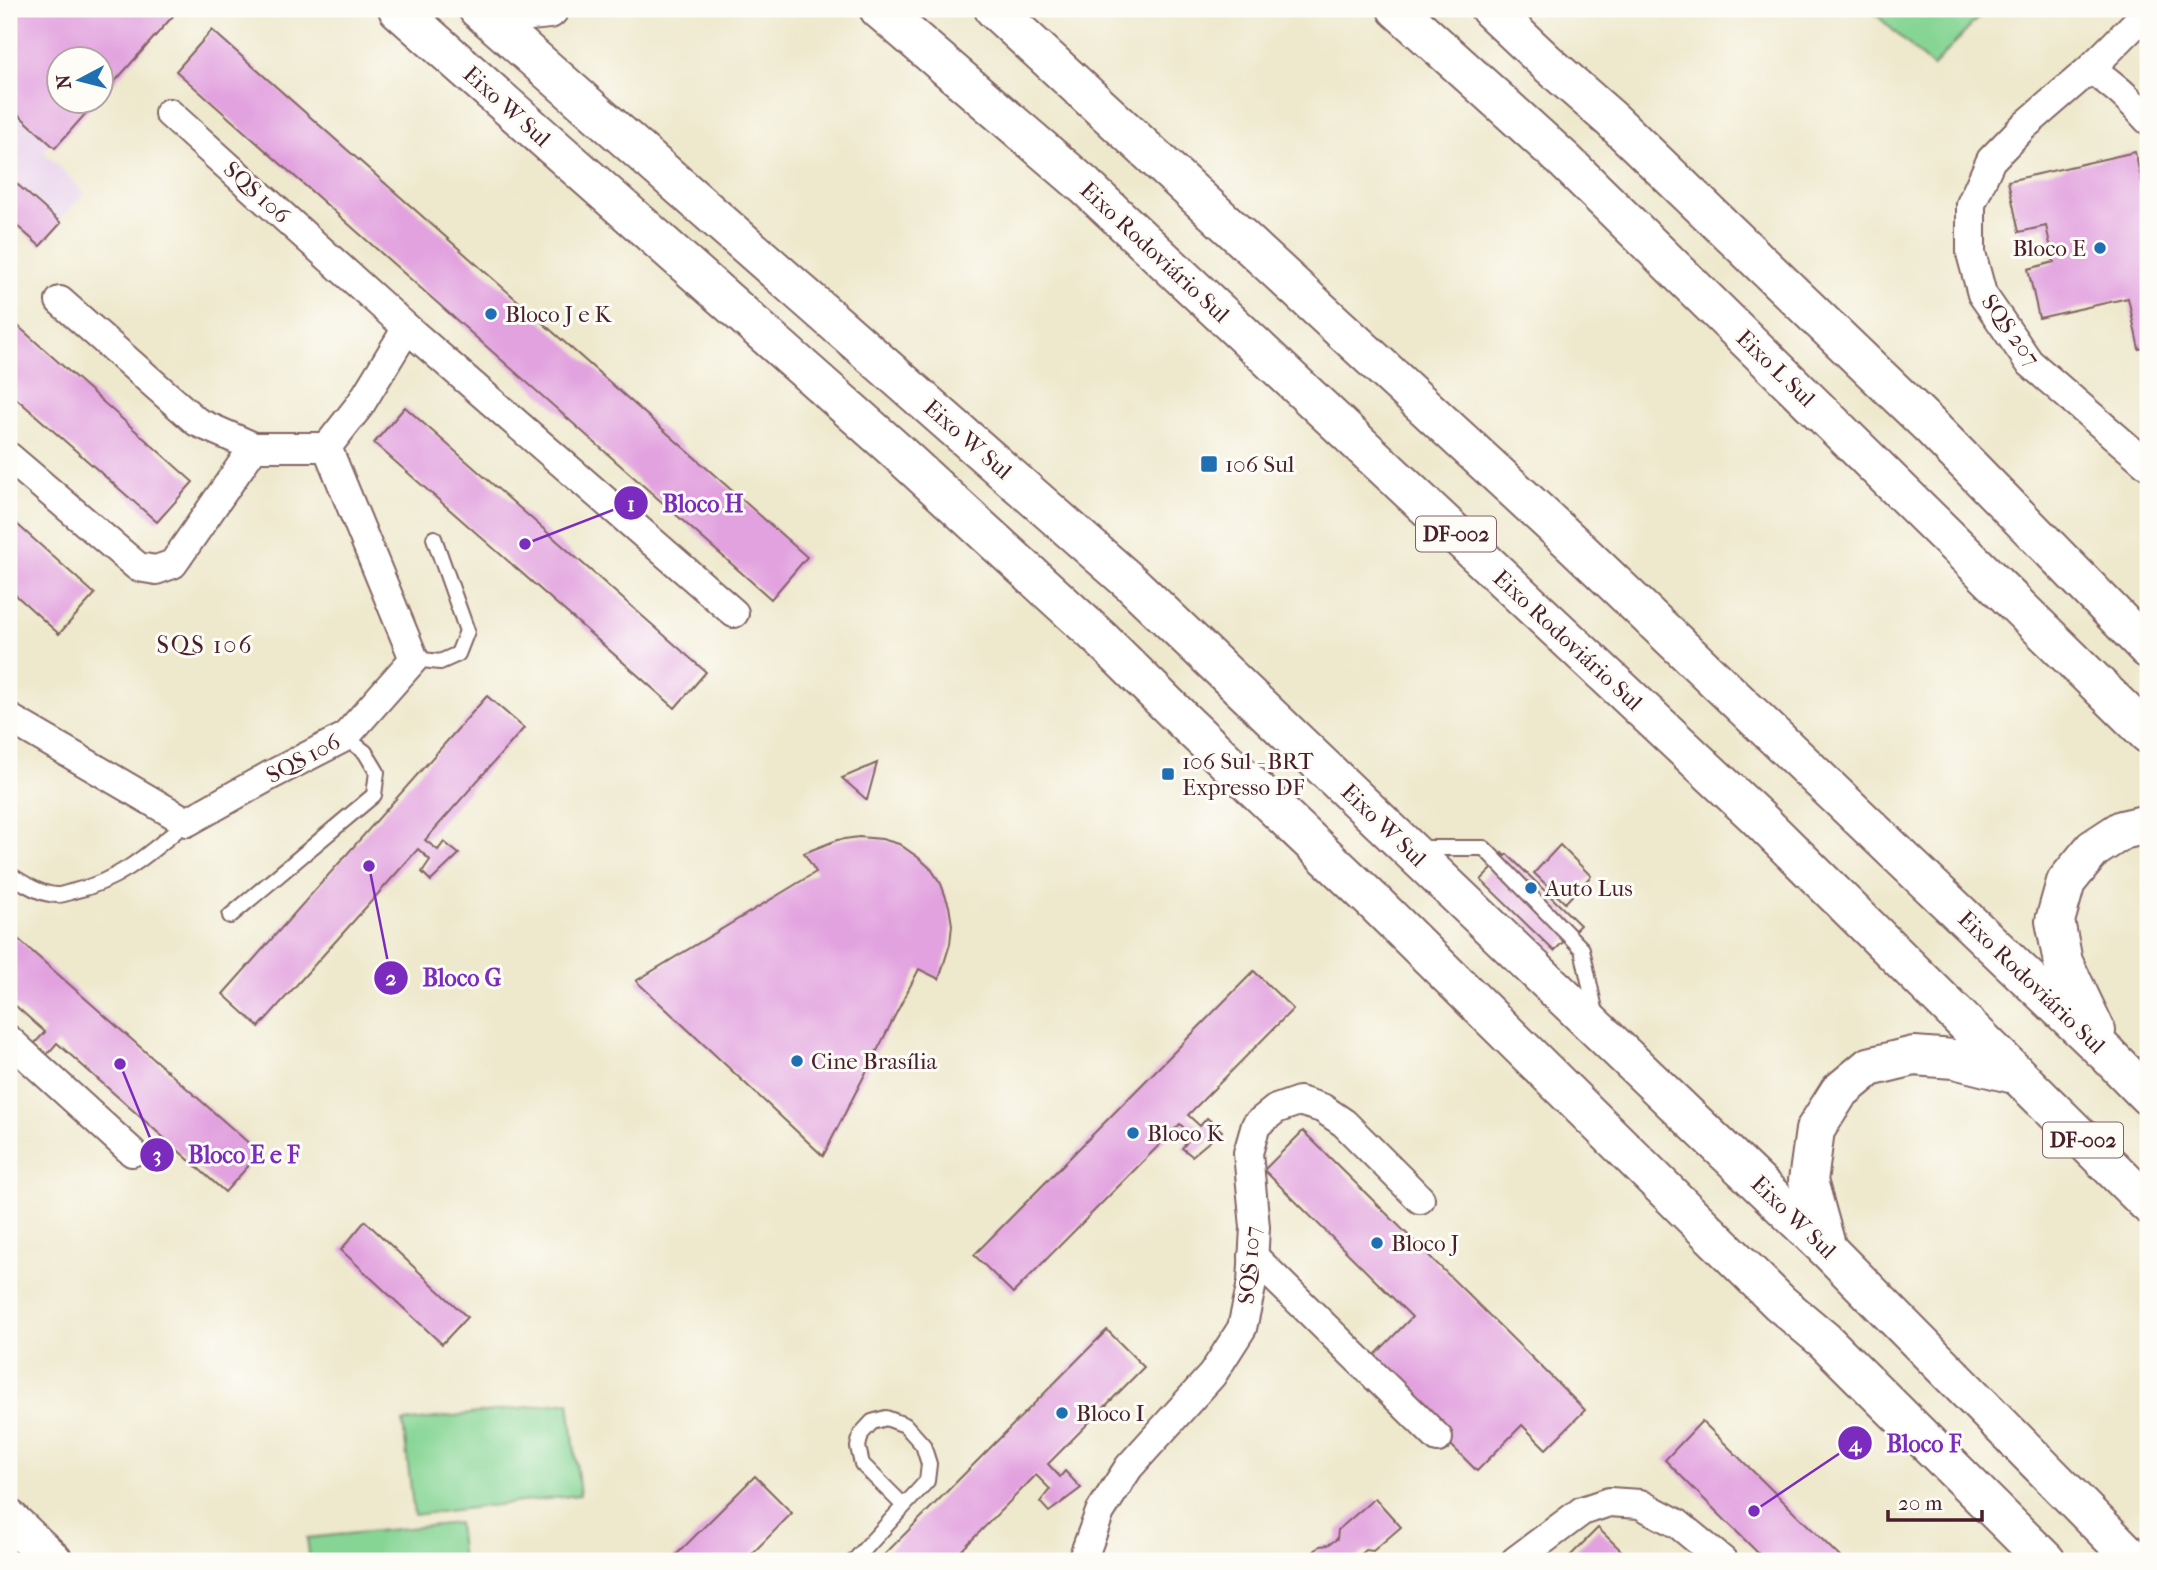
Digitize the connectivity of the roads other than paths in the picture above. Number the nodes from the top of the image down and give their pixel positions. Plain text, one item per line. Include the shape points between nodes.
1 (398, 9) edge
2 (549, 9) edge
3 (879, 9) edge
4 (994, 9) edge
5 (1397, 9) edge
6 (1490, 9) edge
7 (2148, 11) edge
8 (482, 12) edge
9 (2090, 69) junction
10 (169, 113) dead end
11 (2148, 120) edge
12 (60, 301) dead end
13 (407, 328) junction
14 (254, 447) junction
15 (327, 447) junction
16 (9, 457) edge
17 (2148, 465) edge
18 (434, 538) dead end
19 (734, 613) dead end
20 (2148, 649) edge
21 (414, 659) junction
22 (9, 718) edge
23 (2148, 734) edge
24 (345, 737) junction
25 (187, 822) junction
26 (2148, 824) edge
27 (1407, 848) junction
28 (9, 874) edge
29 (230, 916) dead end
30 (1599, 1029) junction
31 (9, 1040) edge
32 (2108, 1055) junction
33 (2017, 1075) junction
34 (2148, 1096) edge
35 (132, 1152) dead end
36 (1420, 1199) dead end
37 (2148, 1204) edge
38 (1828, 1249) junction
39 (1254, 1256) junction
40 (1438, 1438) dead end
41 (904, 1506) junction
42 (9, 1520) edge
43 (9, 1548) edge
44 (21, 1561) edge
45 (53, 1561) edge
46 (854, 1561) edge
47 (1082, 1561) edge
48 (1515, 1561) edge
49 (1723, 1561) edge
50 (2046, 1561) edge
51 (2135, 1561) edge

1 - 50 main road, Eixo W Sul via 1101,639
2 - 8 main road
3 - 33 main road, Eixo Rodoviário Sul / DF-002 via 1085,186 1757,817
4 - 32 main road, Eixo Rodoviário Sul / DF-002 via 1571,542
5 - 23 main road, Eixo L Sul via 1573,169
6 - 20 main road via 1919,416
7 - 9 street, SQS 207
8 - 27 main road, Eixo W Sul via 1131,583
9 - 11 street via 2133,102
9 - 17 street, SQS 207 via 1991,160 1971,204 1971,253 1982,294 2029,362
10 - 13 street, SQS 106
12 - 14 street via 197,422
13 - 15 street via 360,405
13 - 19 street, SQS 106
14 - 15 street
14 - 16 street via 173,564 156,570 138,567
15 - 21 street
18 - 21 lane via 467,631 458,654 440,662
21 - 24 street, SQS 106
22 - 25 street
24 - 25 street, SQS 106
24 - 29 lane via 365,752 377,772 374,795
25 - 28 lane via 145,858 114,878 86,888 58,895
26 - 32 main road via 2122,830 2092,849 2066,882 2055,921 2063,962
27 - 30 main road, Eixo W Sul
27 - 30 lane via 1485,848 1582,949
30 - 38 main road, Eixo W Sul
31 - 35 street
32 - 34 main road, Eixo Rodoviário Sul / DF-002
33 - 37 main road, Eixo Rodoviário Sul / DF-002
33 - 38 main road via 1954,1059 1914,1056 1868,1067 1839,1093 1815,1130 1808,1181
36 - 39 street, SQS 107 via 1344,1123 1322,1108 1299,1101 1276,1109 1256,1125 1248,1153
38 - 51 main road, Eixo W Sul
39 - 40 street
39 - 47 street, SQS 107 via 1242,1328 1212,1375 1129,1466 1100,1512
41 - 41 lane via 927,1481 929,1464 923,1445 905,1425 886,1418 872,1422 861,1434 862,1464
41 - 46 lane
42 - 45 main road
43 - 44 main road
48 - 49 street via 1581,1511 1609,1502 1640,1504 1669,1519

